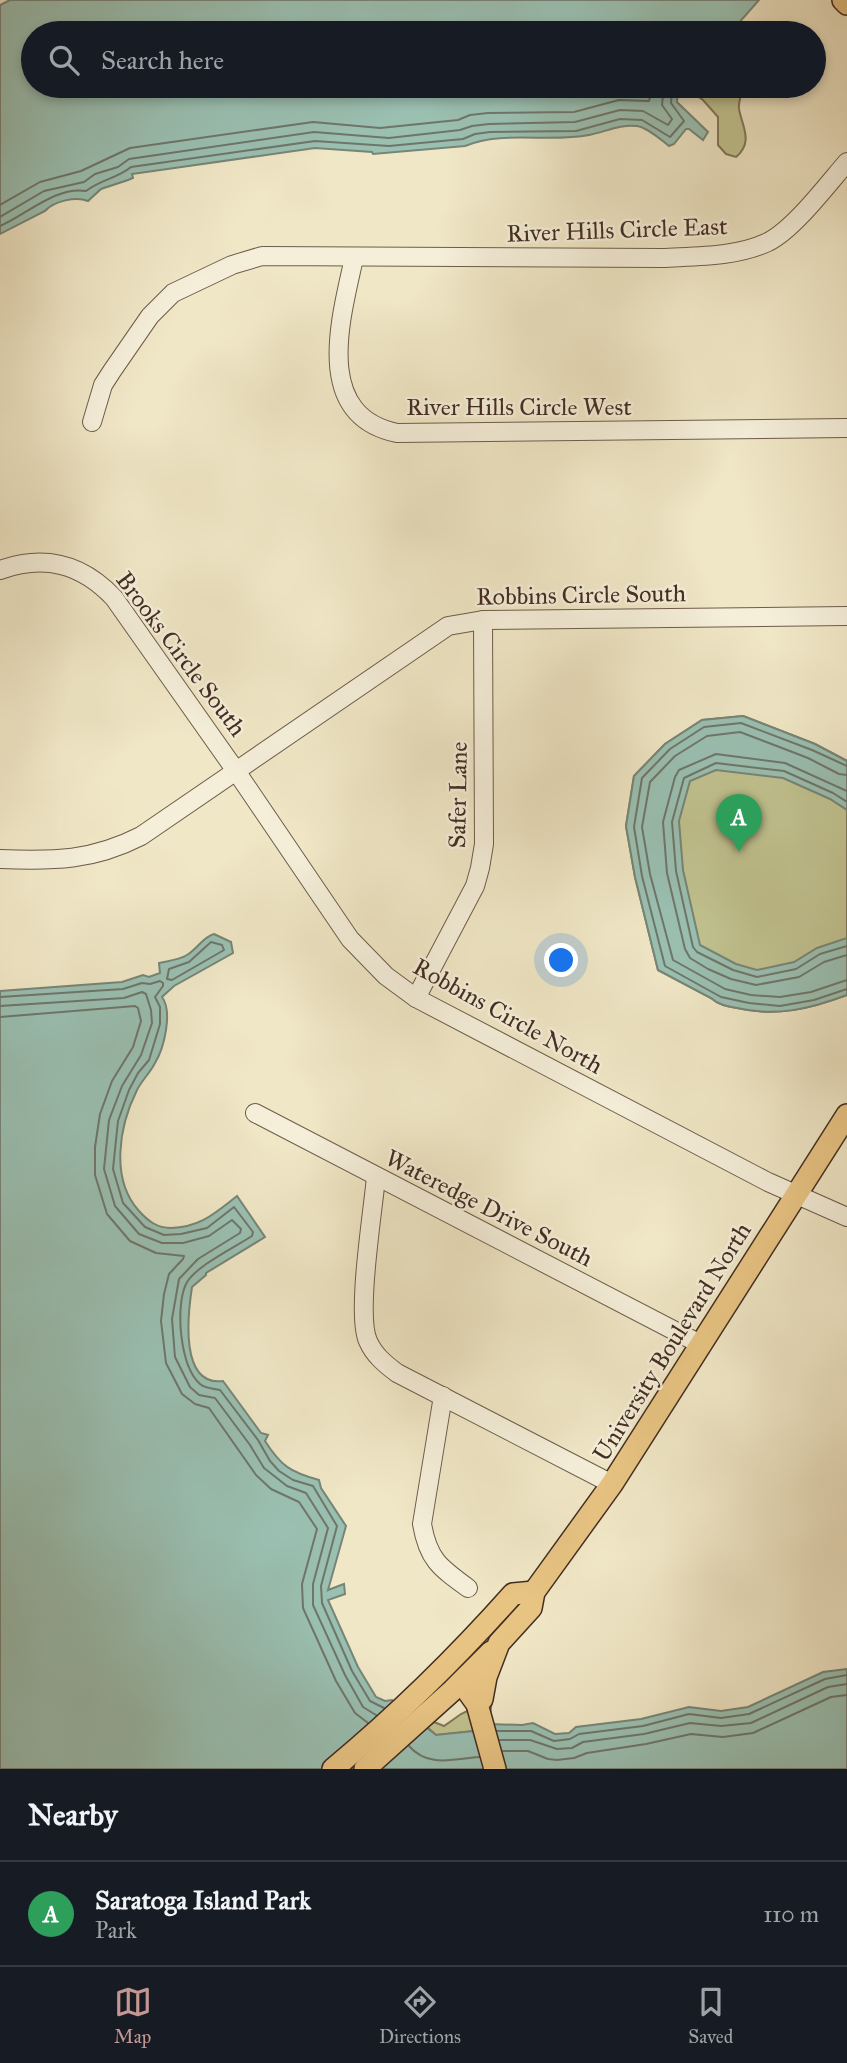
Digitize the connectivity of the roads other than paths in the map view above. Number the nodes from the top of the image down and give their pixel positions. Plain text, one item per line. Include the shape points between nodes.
1 (843, 0) edge
2 (847, 4) edge
3 (847, 162) edge
4 (354, 258) junction
5 (92, 422) dead end
6 (847, 428) edge
7 (0, 570) edge
8 (847, 616) edge
9 (483, 620) junction
10 (236, 771) junction
11 (0, 859) edge
12 (416, 998) junction
13 (255, 1113) dead end
14 (847, 1115) edge
15 (376, 1177) junction
16 (797, 1194) junction
17 (847, 1217) edge
18 (702, 1345) junction
19 (443, 1396) junction
20 (612, 1484) junction
21 (468, 1588) dead end
22 (534, 1592) junction
23 (477, 1635) junction
24 (499, 1643) junction
25 (466, 1678) junction
26 (477, 1704) junction
27 (416, 1711) junction
28 (334, 1769) edge
29 (365, 1769) edge
30 (495, 1769) edge

1 - 2 main road
3 - 4 street, River Hills Circle East via 790,226 769,241 725,254
4 - 5 street, River Hills Circle East via 262,256 173,293 150,316 103,385
4 - 6 street, River Hills Circle West via 339,328 340,377 351,406 383,430
7 - 10 street, Brooks Circle South via 21,563 63,565 101,584
8 - 9 street, Robbins Circle South
9 - 10 street, Robbins Circle South via 448,626 428,638
9 - 12 street, Safer Lane via 481,868
10 - 11 street, Robbins Circle South via 116,849 68,858
10 - 12 street, Robbins Circle North via 350,939 386,976
12 - 16 street, Robbins Circle North
13 - 15 street, Wateredge Drive South
14 - 16 main road, University Boulevard North
15 - 18 street, Wateredge Drive South
15 - 19 street via 362,1313 367,1341 386,1365
16 - 17 street, Robbins Circle North
16 - 18 main road, University Boulevard North
18 - 20 main road, University Boulevard North
19 - 20 street
19 - 21 street via 422,1524 432,1559
20 - 22 main road, University Boulevard North
22 - 23 main road via 513,1594
22 - 24 main road, University Boulevard North via 531,1608
23 - 25 main road
23 - 27 main road
24 - 25 main road
24 - 26 main road, University Boulevard North
25 - 26 main road via 469,1696
25 - 27 main road
26 - 30 main road
27 - 28 main road
27 - 29 main road

